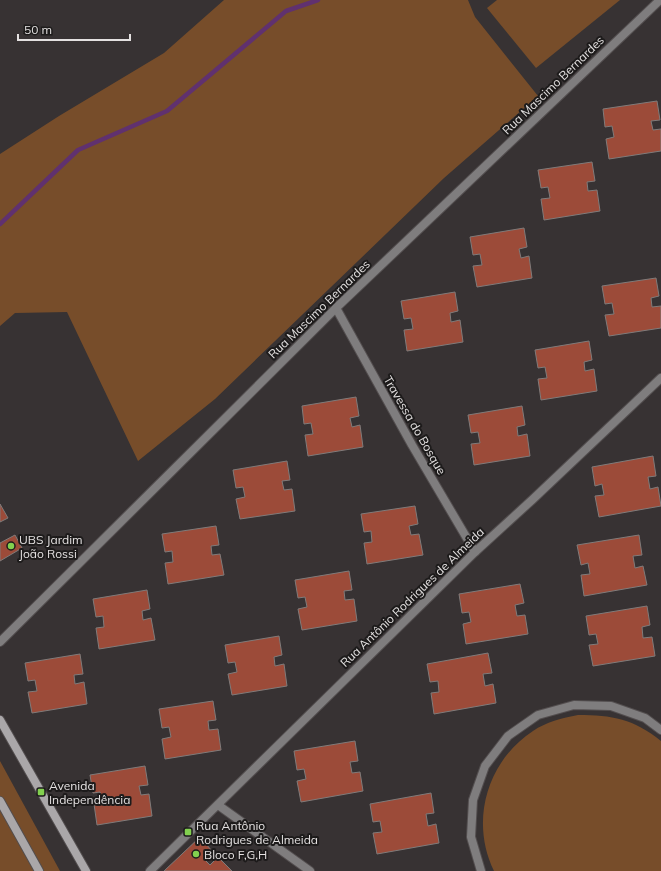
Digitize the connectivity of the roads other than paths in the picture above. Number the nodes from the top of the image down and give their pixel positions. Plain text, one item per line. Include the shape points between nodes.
1 (660, 0) edge
2 (336, 308) junction
3 (661, 378) edge
4 (475, 552) junction
5 (0, 642) edge
6 (0, 720) edge
7 (661, 730) edge
8 (0, 801) edge
9 (218, 805) junction
10 (39, 871) edge
11 (86, 871) edge
12 (150, 871) edge
13 (310, 871) edge
14 (481, 871) edge

1 - 2 street, Rua Mascimo Bernardes
2 - 4 street, Travessa do Bosque
2 - 5 street, Rua Mascimo Bernardes
3 - 4 street, Rua Antônio Rodrigues de Almeida
4 - 9 street, Rua Antônio Rodrigues de Almeida
6 - 11 main road
7 - 14 street via 645,718 611,706 574,705 538,715 508,736 485,766 473,800 471,837
8 - 10 main road
9 - 12 street, Rua Antônio Rodrigues de Almeida
9 - 13 street

